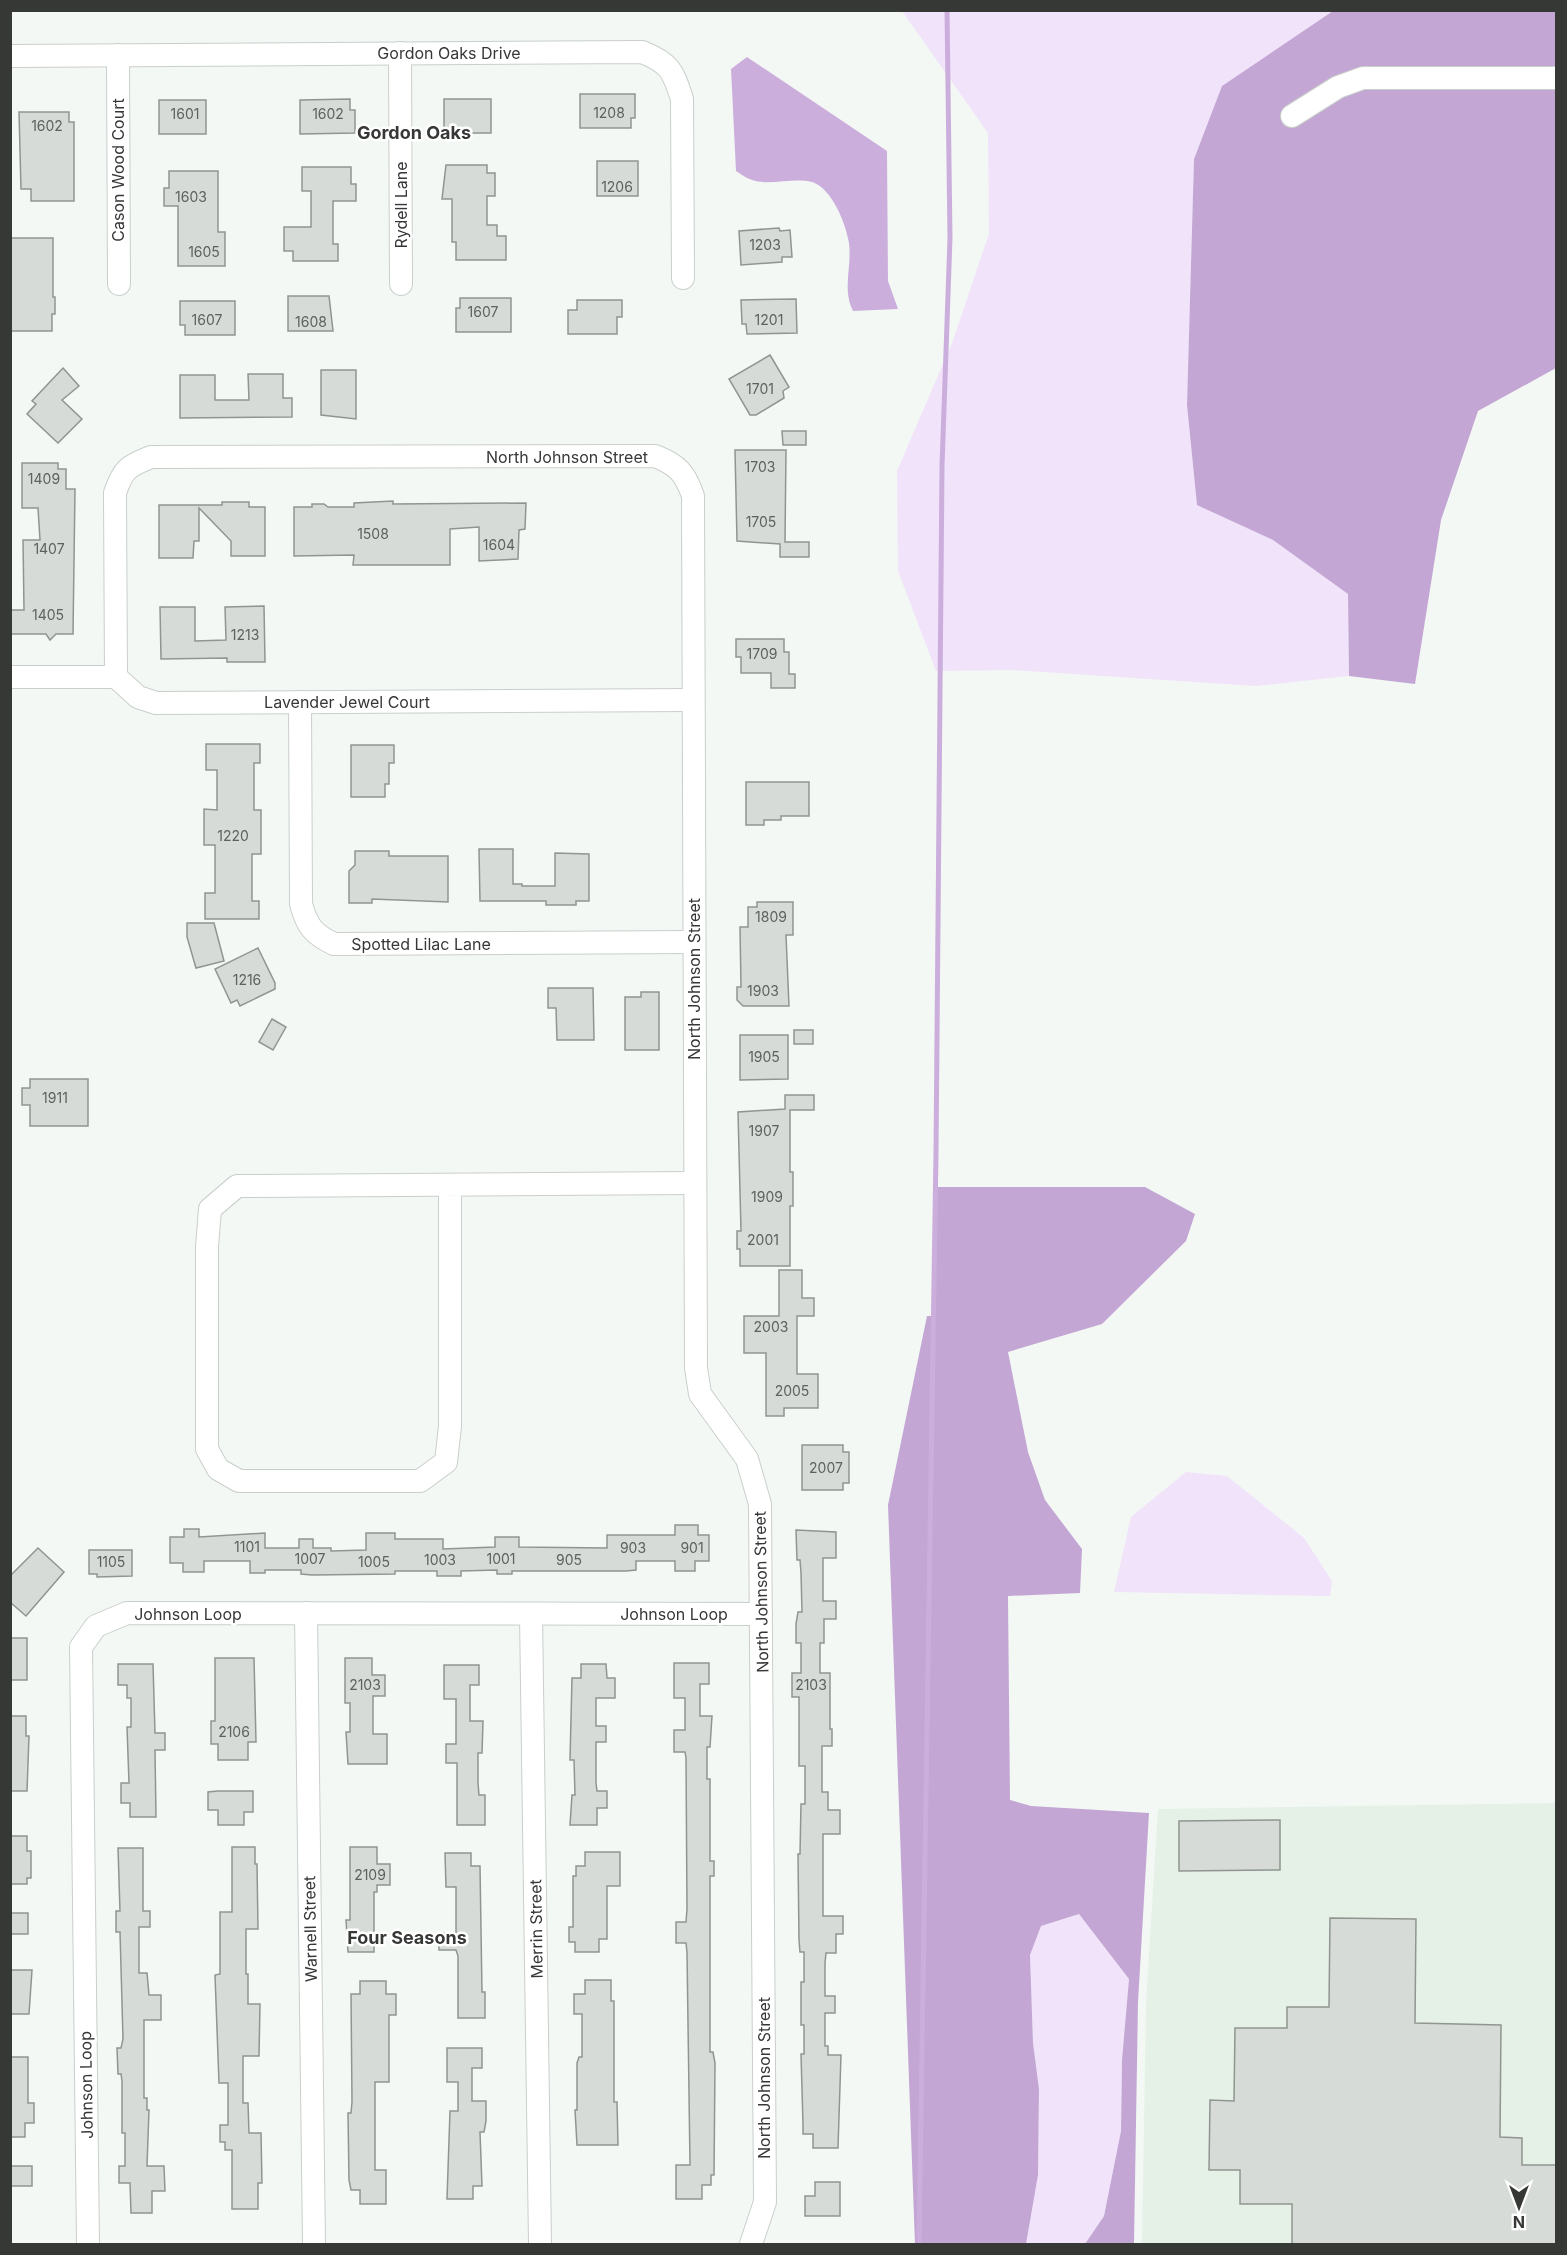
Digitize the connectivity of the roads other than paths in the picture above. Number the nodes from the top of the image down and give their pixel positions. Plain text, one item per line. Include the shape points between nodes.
1 (400, 53) junction
2 (118, 55) junction
3 (10, 56) edge
4 (1557, 78) edge
5 (1292, 116) dead end
6 (683, 278) dead end
7 (119, 284) dead end
8 (401, 284) dead end
9 (10, 677) edge
10 (116, 677) junction
11 (692, 700) junction
12 (300, 702) junction
13 (694, 942) junction
14 (695, 1183) junction
15 (450, 1185) junction
16 (306, 1613) junction
17 (531, 1614) junction
18 (761, 1614) junction
19 (88, 2244) edge
20 (314, 2244) edge
21 (540, 2244) edge
22 (751, 2244) edge

1 - 2 street, Gordon Oaks Drive
1 - 6 street, Gordon Oaks Drive via 642,52 658,59 674,72 682,99
1 - 8 street, Rydell Lane
2 - 3 street, Gordon Oaks Drive
2 - 7 street, Cason Wood Court
4 - 5 street via 1363,78 1338,87
9 - 10 street
10 - 11 street, North Johnson Street via 115,493 122,473 151,457 655,456 676,464 687,478 693,496
10 - 12 street, Lavender Jewel Court via 138,697 156,703
11 - 12 street, Lavender Jewel Court
11 - 13 street, North Johnson Street
12 - 13 street, Spotted Lilac Lane via 301,904 307,926 318,937 334,944
13 - 14 street, North Johnson Street
14 - 15 street
14 - 18 street, North Johnson Street via 699,1394 747,1459 754,1477 760,1504
15 - 15 street via 237,1186 210,1209 207,1449 218,1469 239,1481 420,1481 446,1462 450,1426
16 - 17 street, Johnson Loop
16 - 19 street, Johnson Loop via 127,1613 96,1626 81,1647
16 - 20 street, Warnell Street
17 - 18 street, Johnson Loop
17 - 21 street, Merrin Street
18 - 22 street, North Johnson Street via 765,2202

